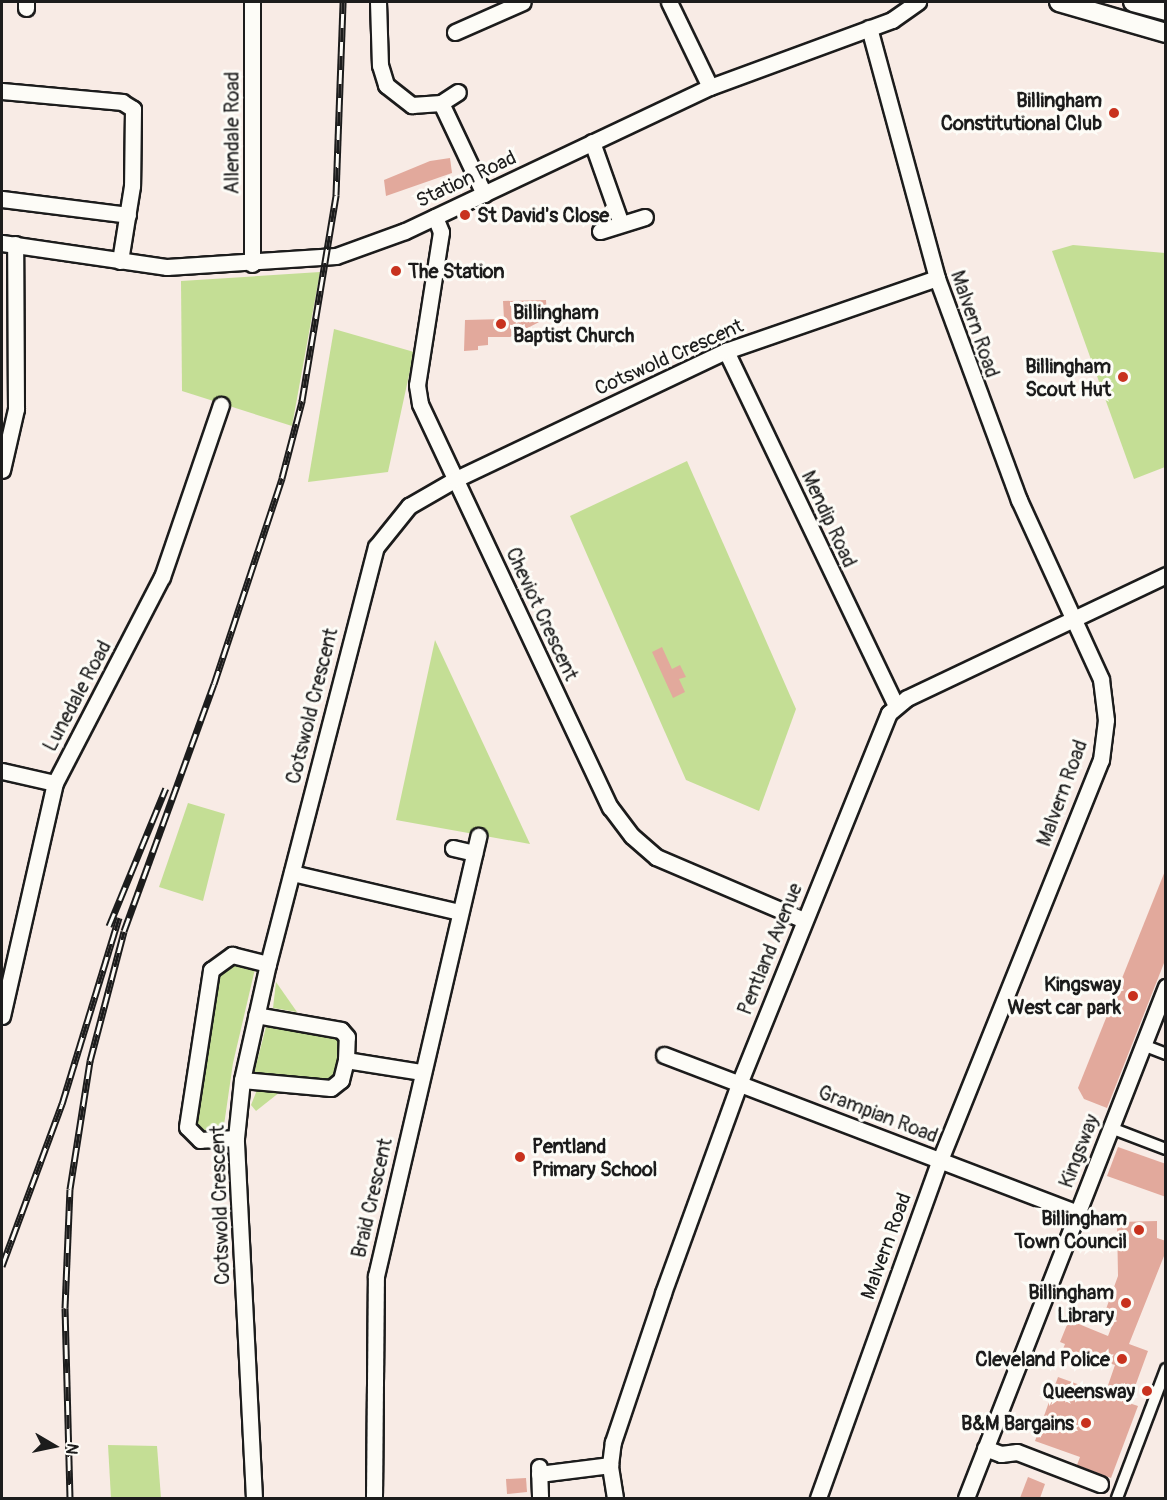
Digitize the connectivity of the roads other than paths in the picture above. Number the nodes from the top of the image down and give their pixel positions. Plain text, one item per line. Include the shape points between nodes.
1 (252, 2) edge
2 (378, 2) edge
3 (523, 2) edge
4 (669, 2) edge
5 (918, 2) edge
6 (1059, 2) edge
7 (1133, 2) edge
8 (501, 7) edge
9 (1166, 11) edge
10 (869, 28) junction
11 (455, 32) dead end
12 (1166, 33) edge
13 (710, 87) junction
14 (2, 91) edge
15 (458, 92) dead end
16 (441, 103) junction
17 (592, 142) junction
18 (484, 194) junction
19 (2, 199) edge
20 (128, 215) junction
21 (435, 217) junction
22 (645, 217) dead end
23 (621, 224) junction
24 (600, 231) dead end
25 (8, 243) edge
26 (120, 261) junction
27 (252, 264) junction
28 (936, 278) junction
29 (726, 351) junction
30 (221, 405) dead end
31 (2, 470) edge
32 (456, 478) junction
33 (1166, 575) edge
34 (1073, 618) junction
35 (895, 704) junction
36 (2, 771) edge
37 (55, 783) junction
38 (478, 836) dead end
39 (453, 848) dead end
40 (474, 853) junction
41 (292, 873) junction
42 (459, 912) junction
43 (804, 920) junction
44 (268, 964) junction
45 (1166, 987) edge
46 (256, 1015) junction
47 (2, 1016) edge
48 (1143, 1045) junction
49 (1166, 1054) edge
50 (664, 1055) dead end
51 (346, 1059) junction
52 (422, 1072) junction
53 (242, 1080) junction
54 (739, 1084) junction
55 (1111, 1128) junction
56 (236, 1138) junction
57 (1166, 1149) edge
58 (940, 1160) junction
59 (1078, 1213) junction
60 (1166, 1369) edge
61 (985, 1448) junction
62 (610, 1465) junction
63 (1100, 1484) joint
64 (254, 1498) edge
65 (374, 1498) edge
66 (540, 1498) edge
67 (615, 1498) edge
68 (818, 1498) edge
69 (966, 1498) edge
70 (1117, 1498) edge

1 - 27 street, Allendale Road
2 - 16 street via 380,65 386,85 412,105
3 - 8 street
4 - 13 street
5 - 10 street, Station Road via 901,16
6 - 12 street
7 - 9 street
8 - 11 street
10 - 13 street, Station Road
10 - 28 street, Malvern Road
13 - 17 street, Station Road
14 - 20 street via 129,104 135,115
15 - 16 street
16 - 18 street
17 - 18 street, Station Road
17 - 23 street
18 - 21 street, Station Road
19 - 20 street
20 - 26 street
21 - 27 street, Station Road via 336,256
21 - 32 street, Cheviot Crescent via 441,232 417,385 420,405
22 - 23 street
23 - 24 street
25 - 26 street, Station Road
25 - 31 street via 16,409
26 - 27 street, Station Road via 167,267
28 - 29 street, Cotswold Crescent
28 - 34 street, Malvern Road via 1019,500
29 - 32 street, Cotswold Crescent
29 - 35 street, Mendip Road
30 - 37 street, Lunedale Road via 162,577
32 - 41 street, Cotswold Crescent via 409,506 376,547
32 - 43 street, Cheviot Crescent via 618,820 656,857
33 - 34 street
34 - 35 street
34 - 58 street, Malvern Road via 1105,694 1101,760
35 - 43 street, Pentland Avenue
36 - 37 street
37 - 47 street, Lunedale Road
38 - 40 street, Braid Crescent
39 - 40 street
40 - 42 street, Braid Crescent
41 - 42 street
41 - 44 street, Cotswold Crescent
42 - 52 street, Braid Crescent
43 - 54 street, Pentland Avenue
44 - 46 street, Cotswold Crescent
44 - 56 street via 232,955 211,970 187,1127 200,1140
45 - 48 street, Kingsway
46 - 51 street via 341,1030 347,1037
46 - 53 street, Cotswold Crescent
48 - 49 street
48 - 55 street, Kingsway
50 - 54 street, Grampian Road
51 - 52 street
51 - 53 street via 341,1080 331,1088
52 - 65 street, Braid Crescent via 376,1276
53 - 56 street, Cotswold Crescent
54 - 58 street, Grampian Road
54 - 62 street, Pentland Avenue via 620,1418
55 - 57 street
55 - 59 street, Kingsway
56 - 64 street, Cotswold Crescent
58 - 59 street, Grampian Road
58 - 68 street, Malvern Road
59 - 61 street, Kingsway
60 - 70 street
61 - 63 street via 1001,1454 1017,1452
61 - 69 street, Kingsway
62 - 66 street via 539,1471
62 - 67 street, Pentland Avenue
63 - 70 street

